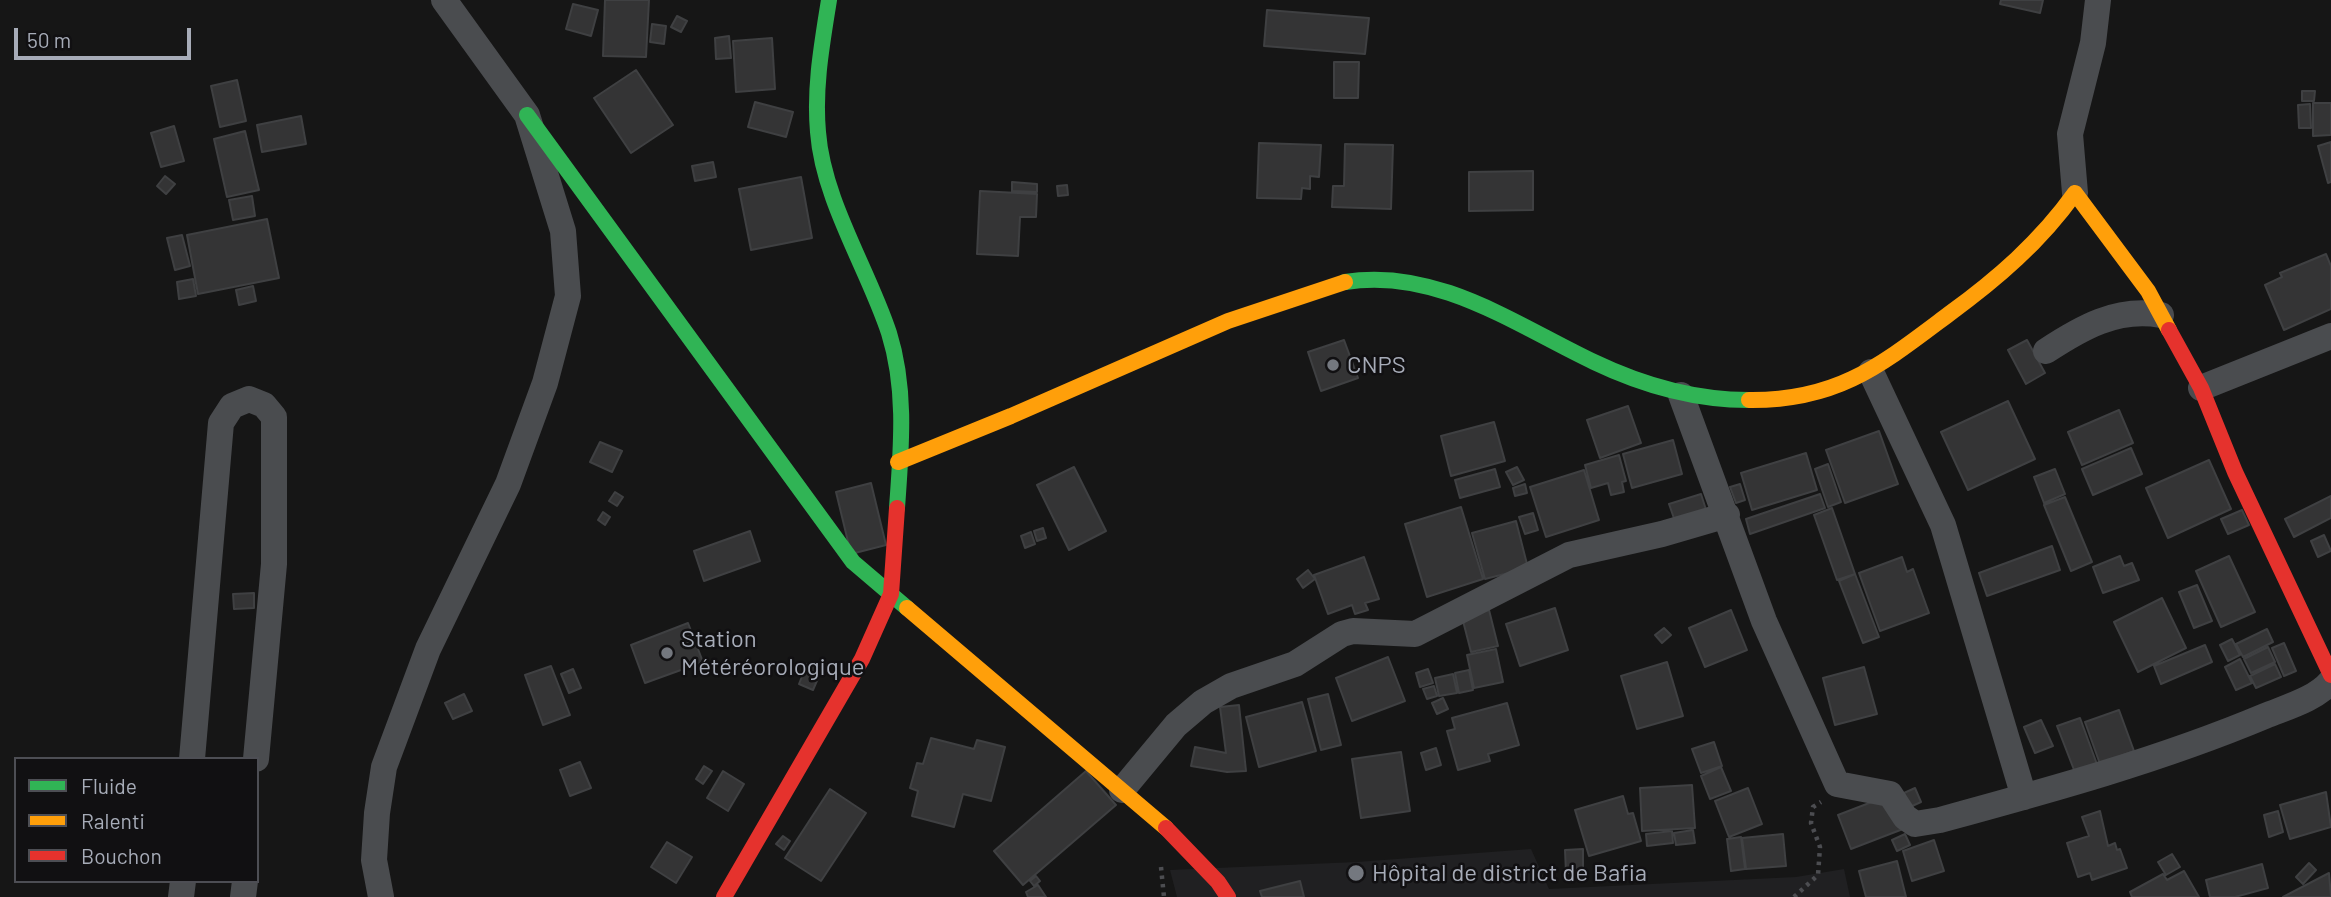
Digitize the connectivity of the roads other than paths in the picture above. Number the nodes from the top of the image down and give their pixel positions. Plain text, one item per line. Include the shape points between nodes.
1 (444, 0) edge
2 (829, 0) edge
3 (2098, 0) edge
4 (527, 116) junction
5 (2075, 193) junction
6 (2161, 315) junction
7 (2331, 336) edge
8 (2046, 351) dead end
9 (1871, 372) junction
10 (2201, 388) junction
11 (1681, 395) junction
12 (898, 462) junction
13 (1727, 515) junction
14 (891, 594) junction
15 (2331, 675) edge
16 (2331, 681) edge
17 (192, 757) edge
18 (256, 757) edge
19 (1122, 790) junction
20 (2024, 797) junction
21 (380, 897) edge
22 (724, 897) edge
23 (1228, 897) edge

1 - 4 street
2 - 12 street via 817,80 818,135 833,194 890,334 899,377 902,432
3 - 5 street via 2093,43 2070,134
4 - 14 street via 830,534 853,562
4 - 21 street via 564,231 568,296 545,383 508,484 428,649 384,767 374,860
5 - 6 street
5 - 9 street via 2029,251
6 - 8 street via 2115,315 2078,330
6 - 10 street
7 - 10 street
9 - 11 street via 1795,397 1716,401
9 - 20 street via 1943,525
10 - 15 street via 2235,472
11 - 12 street via 1598,364 1455,295 1375,279 1330,285 1231,317 987,428
11 - 13 street
12 - 14 street
13 - 19 street via 1569,555 1415,634 1342,634 1295,664 1231,686 1203,702 1167,734
13 - 20 street via 1764,621 1838,784 1890,794 1914,824
14 - 19 street
14 - 22 street via 862,659
16 - 20 street via 2325,689 2228,731
17 - 18 street via 221,422 232,406 249,399 264,405 274,417 274,564
19 - 23 street via 1161,821

